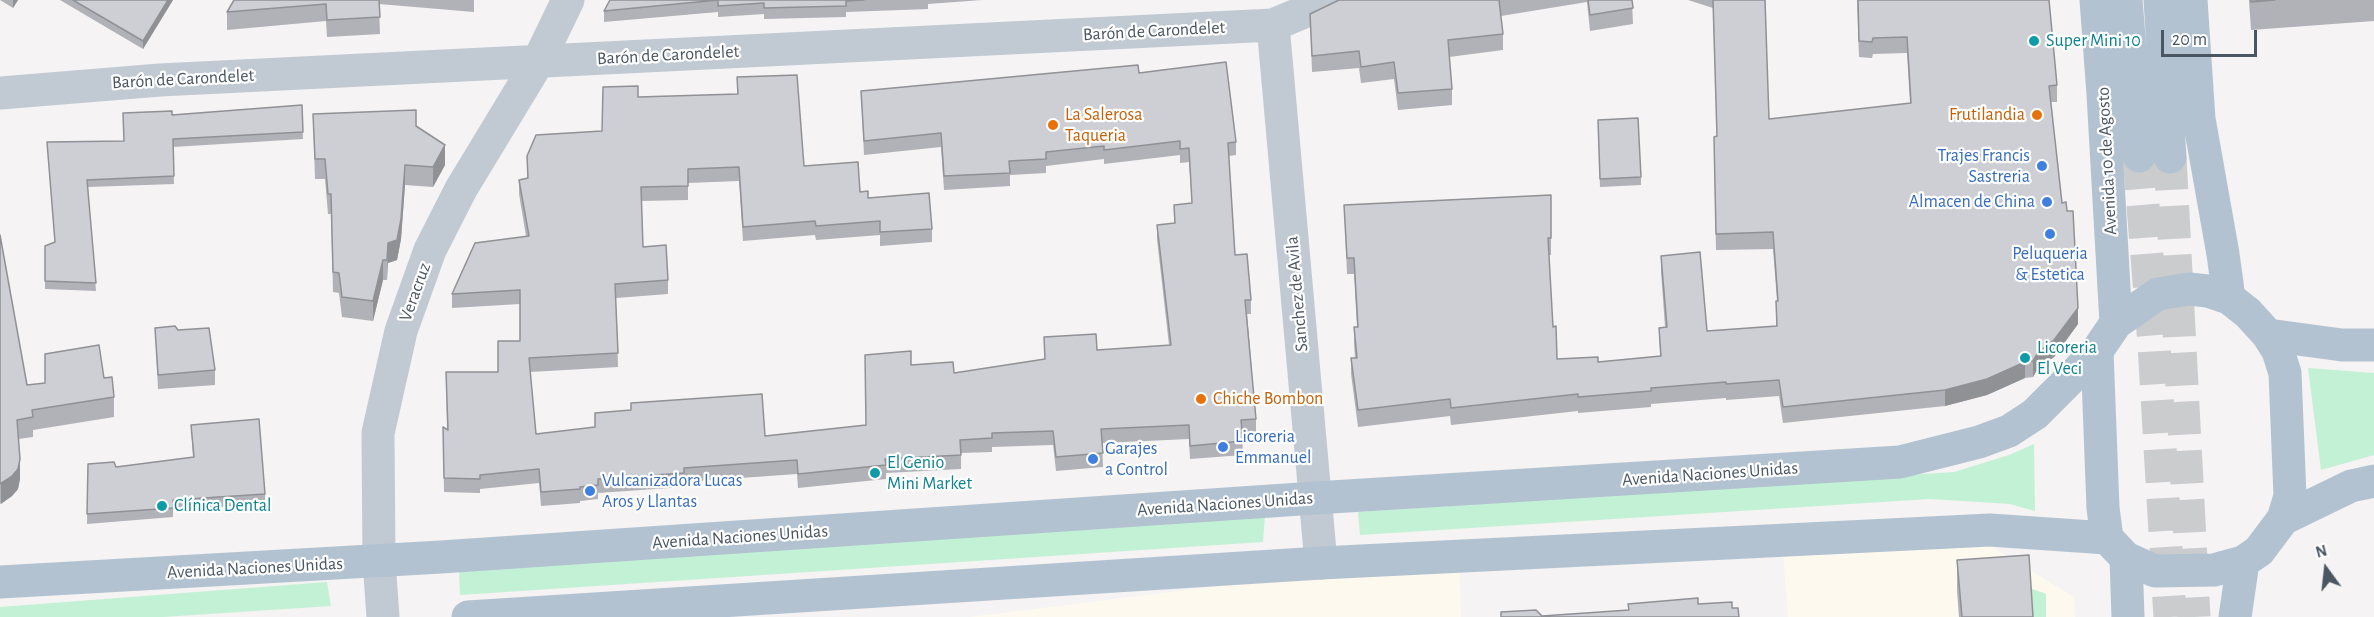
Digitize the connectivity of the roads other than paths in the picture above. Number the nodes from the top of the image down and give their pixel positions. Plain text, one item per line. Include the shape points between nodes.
1 (568, 0) edge
2 (1332, 0) edge
3 (2096, 0) edge
4 (2126, 0) edge
5 (2160, 0) edge
6 (2191, 0) edge
7 (1273, 25) junction
8 (538, 62) junction
9 (0, 93) edge
10 (2229, 298) junction
11 (2116, 323) junction
12 (2268, 335) junction
13 (2374, 345) edge
14 (2097, 351) junction
15 (2374, 481) edge
16 (1315, 498) junction
17 (2283, 519) junction
18 (2117, 548) junction
19 (379, 561) junction
20 (2243, 562) junction
21 (1321, 563) junction
22 (0, 582) edge
23 (383, 617) edge
24 (468, 617) edge
25 (2128, 617) edge
26 (2235, 617) edge

1 - 8 street, Veracruz
2 - 7 street, Barón de Carondelet
3 - 11 main road, Avenida 10 de Agosto
4 - 5 main road via 2154,157
6 - 10 main road via 2199,119
7 - 8 street, Barón de Carondelet
7 - 16 street, Sanchez de Avila
8 - 9 street, Barón de Carondelet via 160,80
8 - 19 street, Veracruz via 461,189 430,250 401,331 378,433
10 - 11 main road, Avenida Naciones Unidas via 2189,289 2158,294
10 - 12 main road, Avenida Naciones Unidas
11 - 14 main road, Avenida Naciones Unidas
12 - 13 main road via 2342,345
12 - 17 main road via 2285,373 2290,496
14 - 16 main road, Avenida Naciones Unidas via 2035,414 2009,431 1900,462
14 - 18 main road via 2103,508
15 - 17 main road via 2351,486
16 - 19 main road, Avenida Naciones Unidas
16 - 21 street, Sanchez de Avila
17 - 20 main road via 2259,551
18 - 20 main road via 2155,571 2214,570
18 - 21 main road via 1990,530
18 - 25 main road
19 - 22 main road, Avenida Naciones Unidas
19 - 23 street, Veracruz
20 - 26 main road
21 - 24 main road

